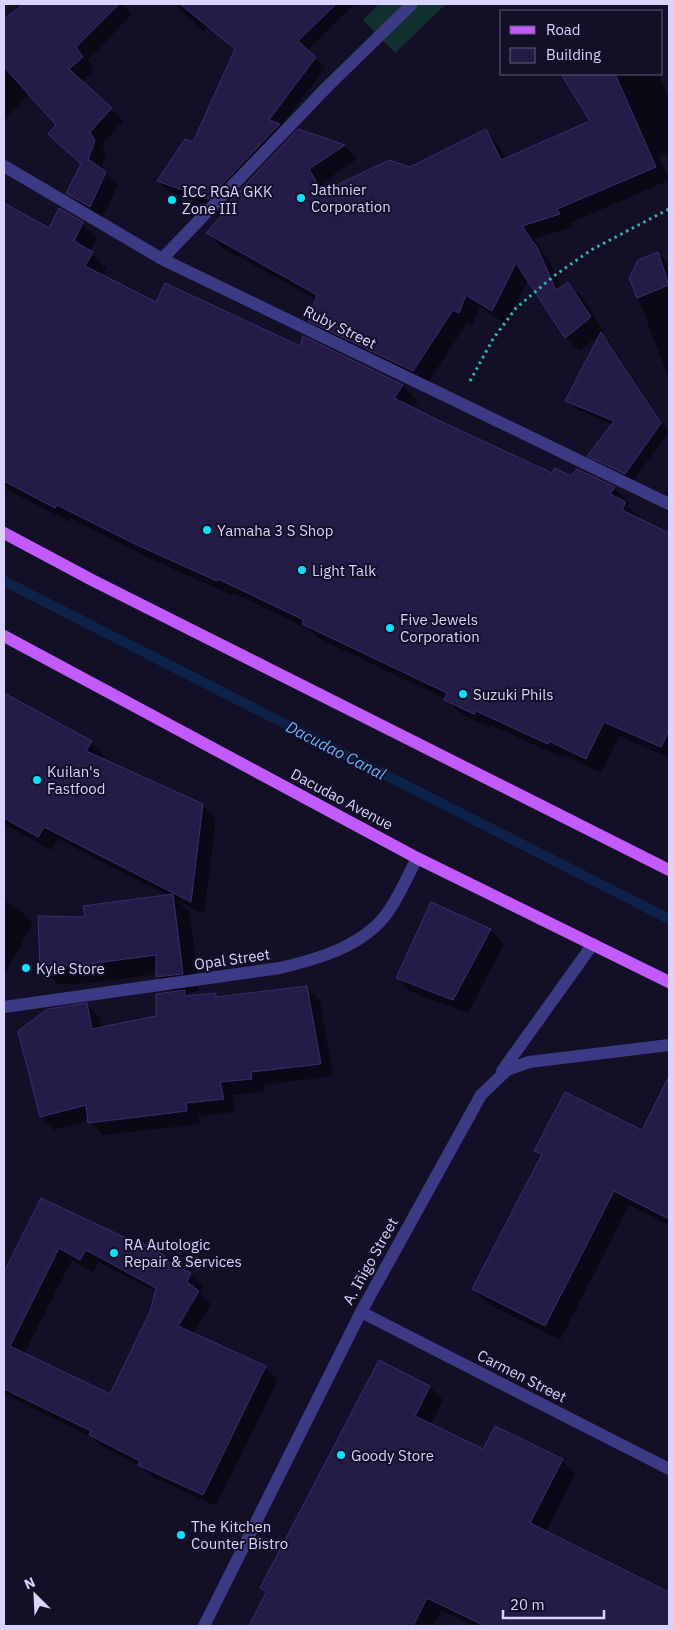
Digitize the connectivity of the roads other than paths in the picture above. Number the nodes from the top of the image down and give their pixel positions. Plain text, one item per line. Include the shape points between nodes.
1 (412, 4) edge
2 (4, 166) edge
3 (162, 259) junction
4 (669, 504) edge
5 (4, 533) edge
6 (4, 636) edge
7 (418, 858) junction
8 (669, 870) edge
9 (593, 944) junction
10 (669, 982) edge
11 (4, 1007) edge
12 (669, 1045) edge
13 (498, 1077) junction
14 (361, 1312) junction
15 (669, 1469) edge
16 (204, 1626) edge

1 - 3 street via 327,87
2 - 3 street, Ruby Street
3 - 4 street, Ruby Street
5 - 8 main road
6 - 7 main road, Dacudao Avenue
7 - 9 main road, Dacudao Avenue
7 - 11 street, Opal Street via 387,913 373,927 339,950 311,961
9 - 10 main road, Dacudao Avenue
9 - 13 street
12 - 13 street, A. Iñigo Street via 529,1062
13 - 14 street, A. Iñigo Street via 473,1107
14 - 15 street, Carmen Street
14 - 16 street, A. Iñigo Street

